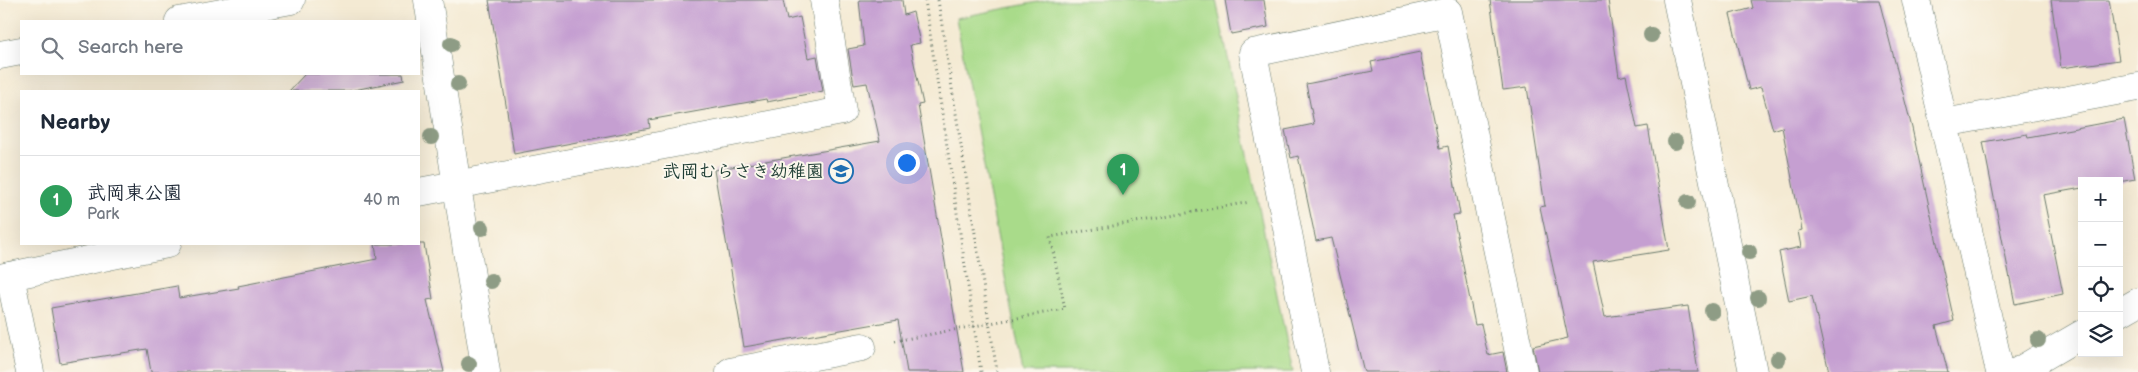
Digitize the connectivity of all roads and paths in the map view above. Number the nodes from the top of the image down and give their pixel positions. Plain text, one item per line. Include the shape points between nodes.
1 (291, 0) edge
2 (428, 0) edge
3 (824, 0) edge
4 (925, 0) edge
5 (938, 0) edge
6 (1677, 0) edge
7 (1916, 0) edge
8 (184, 20) edge
9 (20, 51) edge
10 (0, 55) edge
11 (2138, 87) edge
12 (1944, 123) junction
13 (456, 185) junction
14 (420, 192) edge
15 (1281, 196) junction
16 (162, 245) edge
17 (5, 277) edge
18 (2138, 302) edge
19 (2121, 312) edge
20 (990, 323) junction
21 (974, 326) junction
22 (2078, 336) edge
23 (862, 347) joint
24 (30, 372) edge
25 (486, 372) edge
26 (730, 372) edge
27 (981, 372) edge
28 (998, 372) edge
29 (1315, 372) edge
30 (1523, 372) edge
31 (1753, 372) edge
32 (2000, 372) edge
33 (2016, 372) edge

1 - 8 street
2 - 13 street
3 - 13 street via 842,111
4 - 21 path
5 - 20 path
6 - 31 street
7 - 12 street
9 - 10 street
11 - 12 street
12 - 32 street
13 - 14 street
13 - 25 street
15 - 20 path via 1050,237 1065,309
15 - 29 street
15 - 30 street via 1254,53 1448,12
16 - 17 street
17 - 24 street
18 - 19 street
20 - 21 path
20 - 28 path
21 - 23 path
21 - 27 path
22 - 33 street
23 - 26 street

